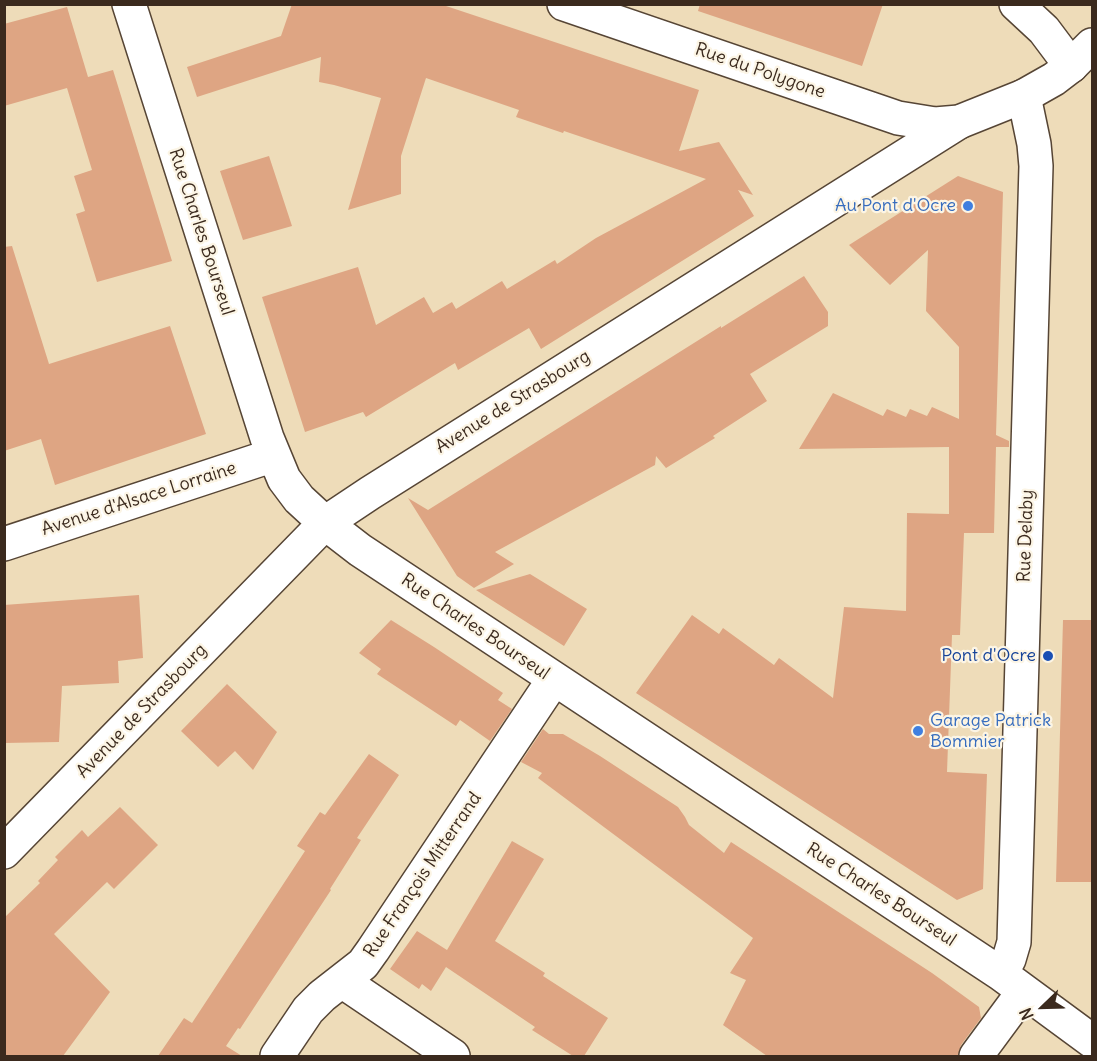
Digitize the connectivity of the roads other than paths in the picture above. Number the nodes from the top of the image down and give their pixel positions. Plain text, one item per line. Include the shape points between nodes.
1 (129, 4) edge
2 (564, 4) edge
3 (1016, 4) edge
4 (1082, 56) edge
5 (1024, 96) junction
6 (959, 122) junction
7 (273, 455) junction
8 (325, 524) junction
9 (4, 543) edge
10 (554, 680) junction
11 (4, 852) edge
12 (342, 981) junction
13 (1012, 982) junction
14 (1092, 1041) edge
15 (277, 1056) edge
16 (453, 1056) edge
17 (976, 1056) edge

1 - 7 street, Rue Charles Bourseul
2 - 6 street, Rue du Polygone via 898,118 935,124
3 - 4 street via 1044,30
4 - 5 street, Avenue de Strasbourg via 1054,79
5 - 6 street, Avenue de Strasbourg
5 - 13 street, Rue Delaby via 1036,166 1014,942 1009,959
6 - 8 street, Avenue de Strasbourg
7 - 8 street, Rue Charles Bourseul via 299,499
7 - 9 street, Avenue d'Alsace Lorraine
8 - 10 street, Rue Charles Bourseul
8 - 11 street, Avenue de Strasbourg
10 - 12 street, Rue François Mitterrand via 374,950
10 - 13 street, Rue Charles Bourseul
12 - 15 street, Rue François Mitterrand via 308,1011
12 - 16 street
13 - 14 street, Rue Charles Bourseul
13 - 17 street, Rue Delaby

